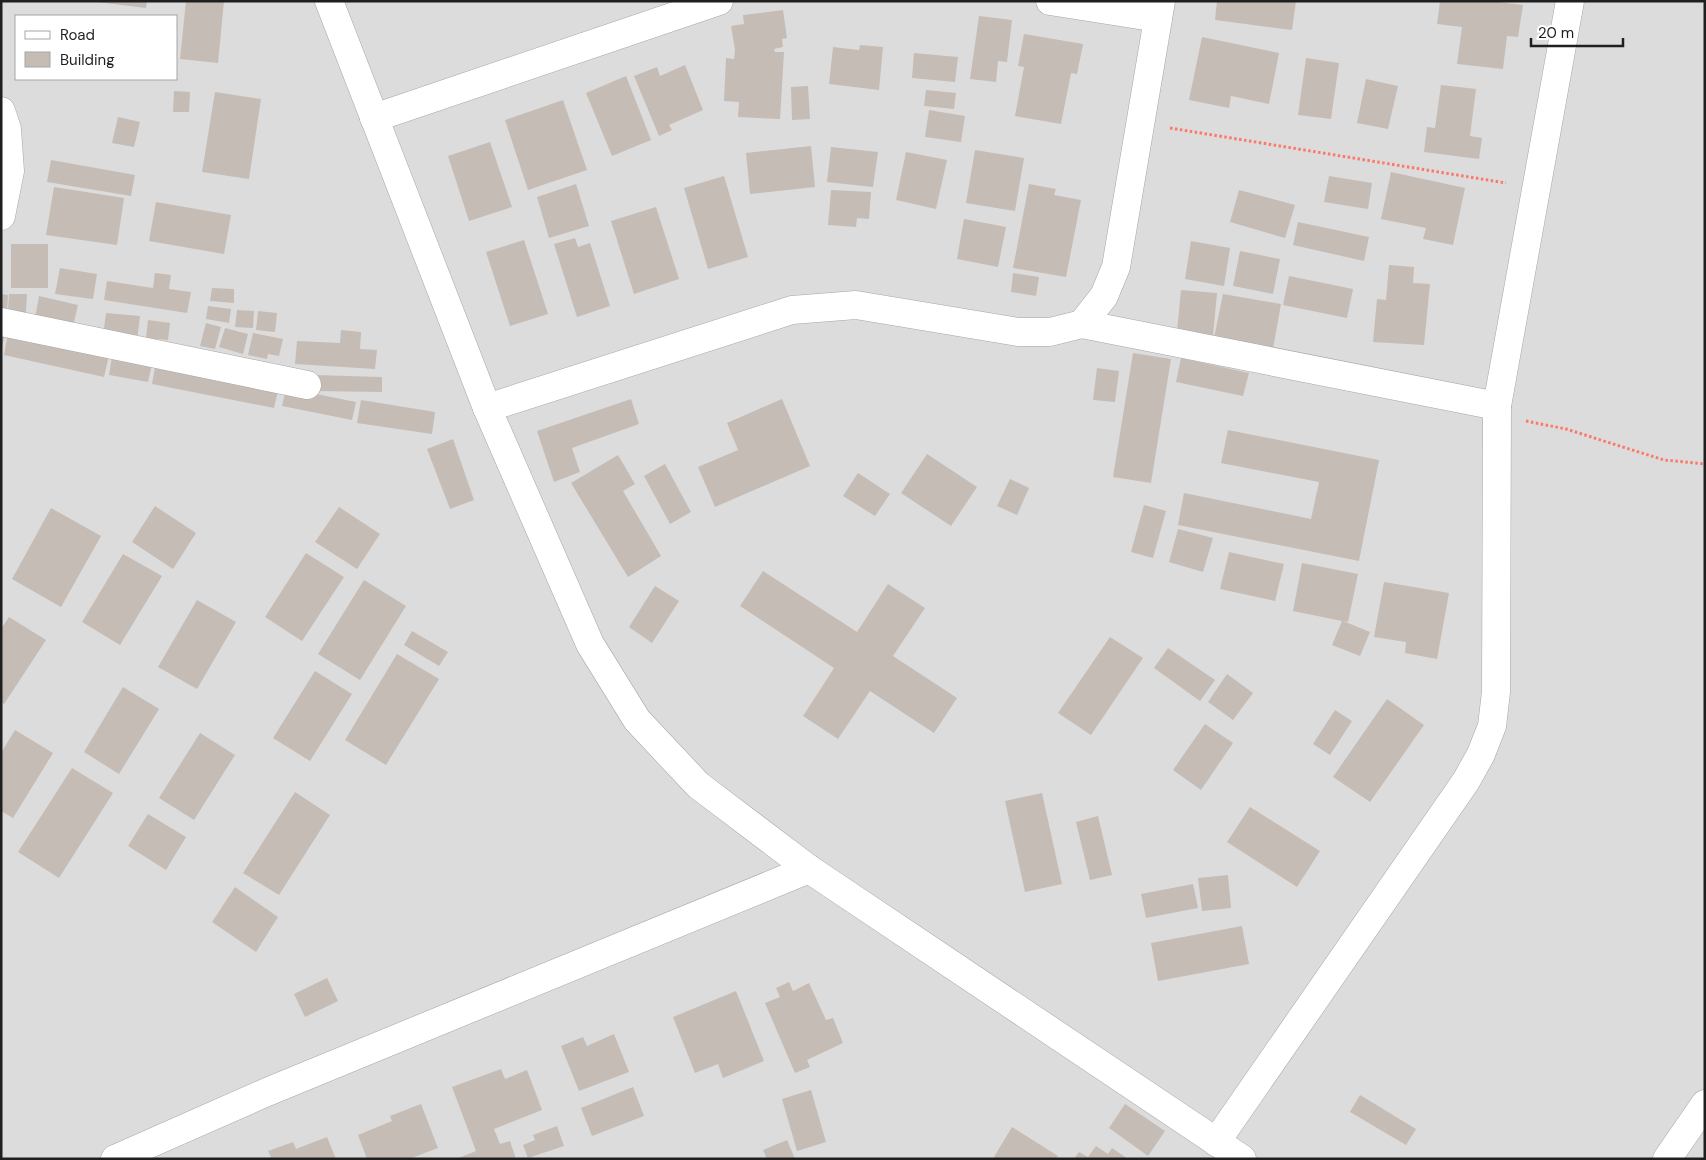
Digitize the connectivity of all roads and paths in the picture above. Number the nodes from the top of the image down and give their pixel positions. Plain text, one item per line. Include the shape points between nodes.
1 (329, 1) edge
2 (719, 1) edge
3 (1050, 1) edge
4 (1570, 1) edge
5 (1160, 10) edge
6 (1, 111) edge
7 (374, 118) junction
8 (1140, 123) junction
9 (1537, 188) junction
10 (1, 216) edge
11 (1, 322) edge
12 (1082, 324) junction
13 (307, 385) dead end
14 (487, 408) junction
15 (1497, 411) junction
16 (1705, 464) edge
17 (809, 869) junction
18 (1705, 1104) edge
19 (1216, 1142) junction
20 (114, 1159) edge
21 (1242, 1159) edge
22 (1668, 1159) edge

1 - 7 street
2 - 7 street
3 - 5 street
4 - 9 street
5 - 8 street
6 - 10 street via 7,129 10,171
7 - 14 street
8 - 9 path
8 - 12 street via 1116,267 1104,296
9 - 15 street
11 - 13 street
12 - 14 street via 1050,332 1018,332 856,305 792,310
12 - 15 street
14 - 17 street via 590,644 637,720 698,785
15 - 16 path via 1664,460
15 - 19 street via 1496,692 1492,726 1466,781
17 - 19 street
17 - 20 street via 267,1092
18 - 22 street
19 - 21 street

